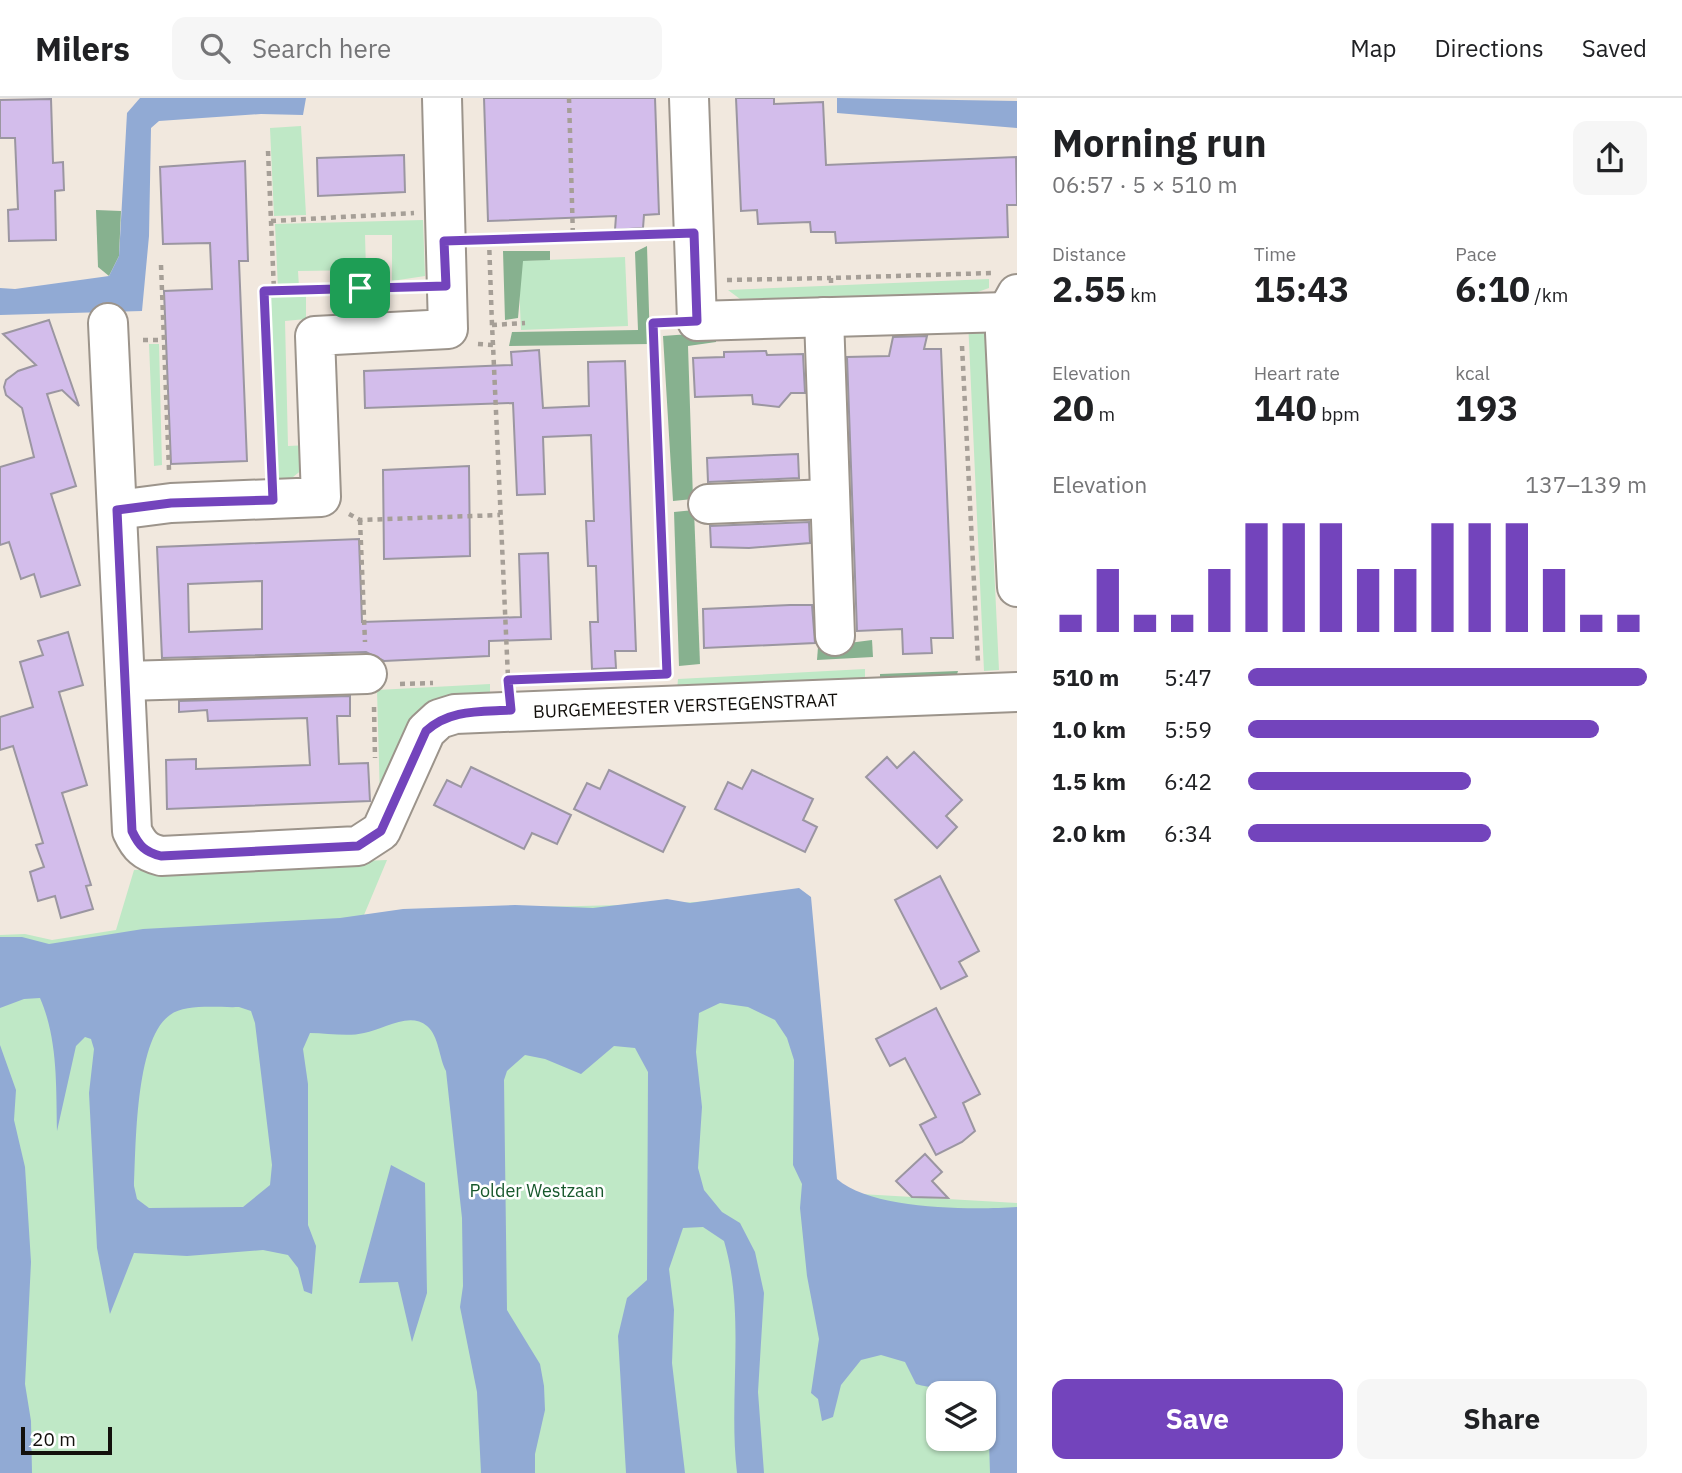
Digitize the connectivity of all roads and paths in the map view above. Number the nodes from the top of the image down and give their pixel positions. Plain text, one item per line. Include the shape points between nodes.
1 (442, 98) edge
2 (569, 98) edge
3 (689, 98) edge
4 (268, 151) dead end
5 (271, 221) junction
6 (443, 227) junction
7 (694, 233) junction
8 (573, 238) junction
9 (489, 240) junction
10 (161, 265) dead end
11 (831, 278) dead end
12 (446, 286) junction
13 (274, 290) junction
14 (696, 303) junction
15 (1012, 303) edge
16 (960, 313) junction
17 (824, 317) junction
18 (108, 323) dead end
19 (525, 323) dead end
20 (492, 325) junction
21 (448, 329) junction
22 (493, 345) junction
23 (321, 497) junction
24 (829, 499) junction
25 (273, 500) junction
26 (171, 503) junction
27 (708, 504) dead end
28 (117, 510) junction
29 (500, 515) junction
30 (360, 520) junction
31 (1017, 587) edge
32 (835, 636) dead end
33 (367, 674) junction
34 (667, 674) junction
35 (674, 674) dead end
36 (654, 675) dead end
37 (125, 681) junction
38 (441, 682) dead end
39 (509, 687) junction
40 (1017, 692) edge
41 (979, 693) junction

1 - 6 street
2 - 8 path
3 - 7 street
4 - 5 path
5 - 6 path
5 - 13 path
6 - 9 path
6 - 12 street
7 - 8 path
7 - 14 street
8 - 9 path
9 - 20 path
10 - 26 path
11 - 14 path via 723,280
12 - 13 path
12 - 21 street
13 - 25 path via 264,291
14 - 17 street
14 - 34 path via 653,323
15 - 16 street
15 - 31 street via 1005,333
16 - 17 street
16 - 41 path
17 - 24 street
18 - 28 street, BURGEMEESTER VERSTEGENSTRAAT
19 - 20 path
20 - 22 path
21 - 22 path via 466,343
21 - 23 street via 315,336
22 - 29 path
23 - 25 street
23 - 30 path
24 - 27 street
24 - 32 street
25 - 26 street
26 - 28 street
28 - 37 street, BURGEMEESTER VERSTEGENSTRAAT
29 - 30 path
29 - 39 path
30 - 33 path
33 - 37 street
33 - 38 path via 373,685
34 - 35 path
34 - 36 path
37 - 39 street, BURGEMEESTER VERSTEGENSTRAAT via 132,831 138,844 161,856 358,846 369,841 381,831 426,731 439,719
39 - 41 street, BURGEMEESTER VERSTEGENSTRAAT
40 - 41 street, BURGEMEESTER VERSTEGENSTRAAT

